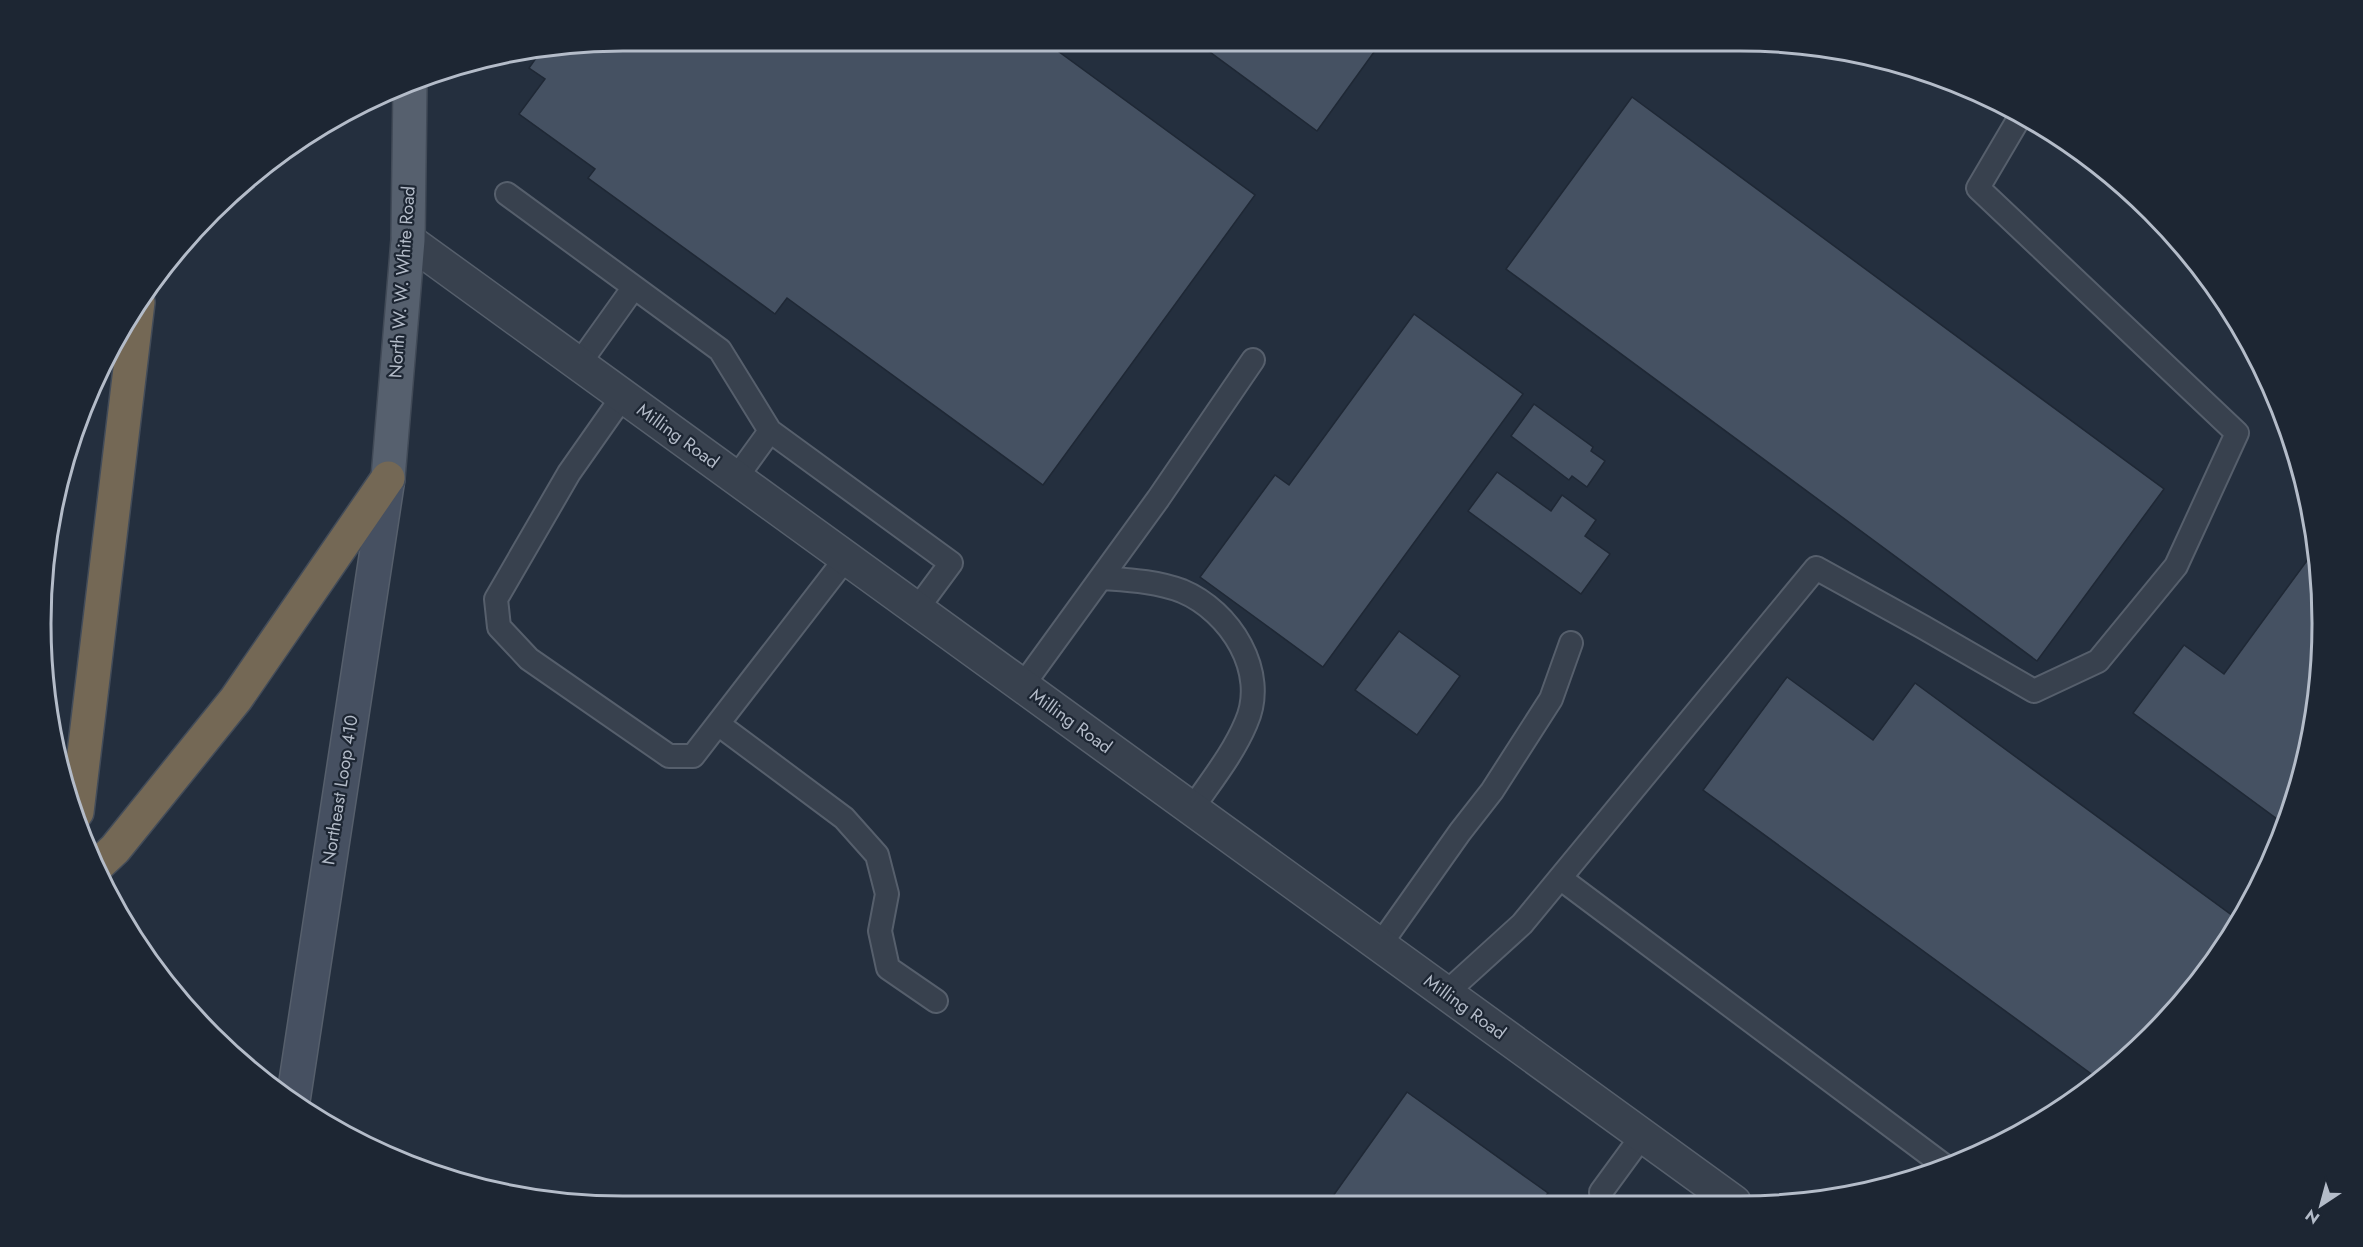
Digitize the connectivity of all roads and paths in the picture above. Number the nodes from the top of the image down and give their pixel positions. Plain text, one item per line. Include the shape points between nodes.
1 (410, 93) edge
2 (2016, 123) edge
3 (507, 194) dead end
4 (408, 240) junction
5 (634, 287) junction
6 (135, 325) edge
7 (1253, 360) dead end
8 (579, 364) junction
9 (623, 396) junction
10 (770, 431) junction
11 (388, 478) junction
12 (736, 478) junction
13 (846, 558) junction
14 (1101, 578) junction
15 (917, 609) junction
16 (1571, 643) dead end
17 (1023, 685) junction
18 (718, 724) junction
19 (79, 799) edge
20 (1192, 809) junction
21 (103, 861) edge
22 (1560, 878) junction
23 (1380, 945) junction
24 (1446, 993) junction
25 (936, 1001) dead end
26 (294, 1092) edge
27 (1642, 1136) junction
28 (1937, 1161) edge
29 (1601, 1196) edge
30 (1726, 1196) edge

1 - 4 main road, North W. W. White Road
2 - 22 lane via 1978,188 2237,433 2176,566 2098,661 2034,692 1816,568
3 - 5 lane
4 - 8 street, Milling Road
4 - 11 main road, North W. W. White Road
5 - 8 lane
5 - 10 lane via 720,350
6 - 19 highway
7 - 14 lane
8 - 9 street, Milling Road
9 - 12 street, Milling Road
9 - 18 lane via 569,473 496,599 499,627 529,659 669,756 693,756
10 - 12 lane
10 - 15 lane via 951,563
11 - 21 highway via 236,699
11 - 26 main road, Northeast Loop 410
12 - 13 street, Milling Road
13 - 15 street, Milling Road
13 - 18 lane
14 - 17 lane
14 - 20 lane via 1152,582 1184,592 1212,610 1233,631 1244,652 1251,674 1252,700 1247,722
15 - 17 street, Milling Road
16 - 23 lane via 1551,699 1491,791
17 - 20 street, Milling Road
18 - 25 lane via 844,818 877,855 887,894 880,931 888,968
20 - 23 street, Milling Road
22 - 24 lane via 1522,924
22 - 28 lane
23 - 24 street, Milling Road
24 - 27 street, Milling Road
27 - 29 lane
27 - 30 street, Milling Road

